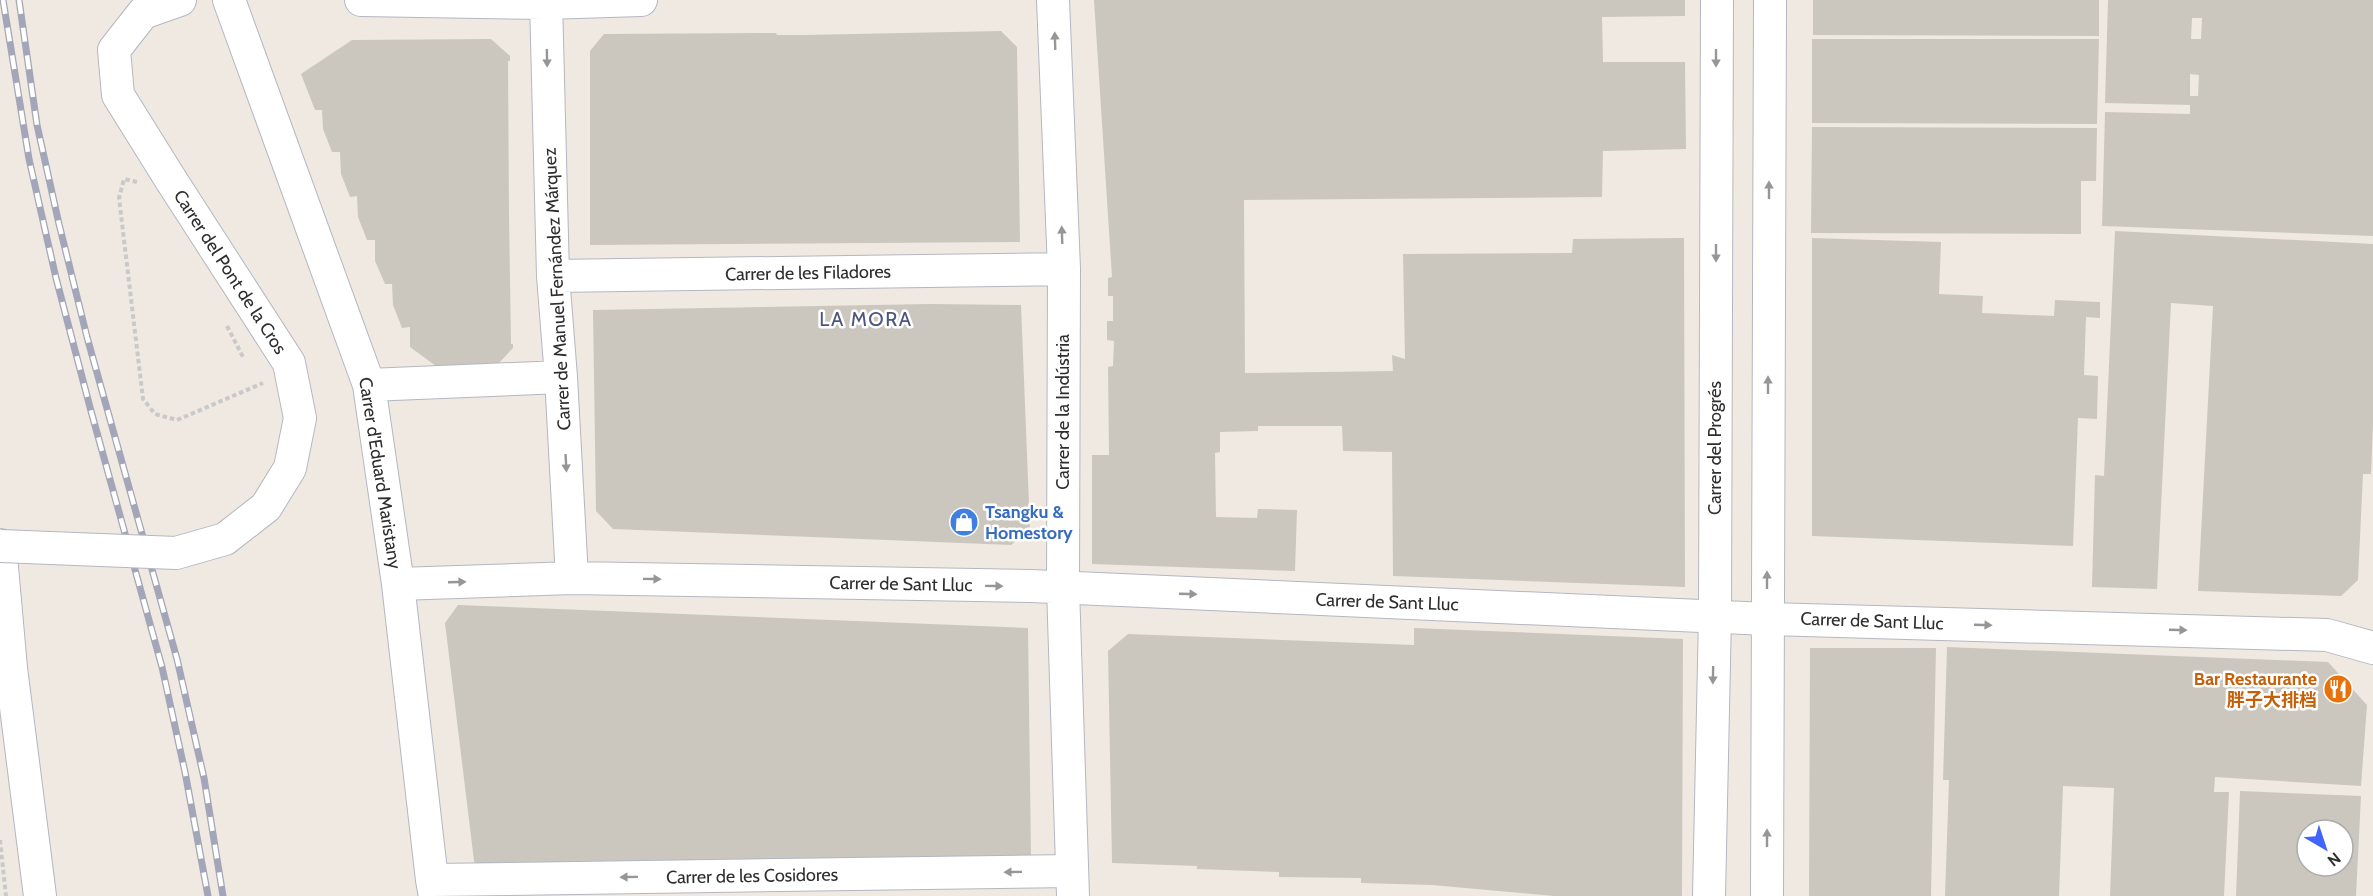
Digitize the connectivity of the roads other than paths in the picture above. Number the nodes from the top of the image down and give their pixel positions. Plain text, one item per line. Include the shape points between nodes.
1 (180, 0) edge
2 (230, 0) edge
3 (361, 0) edge
4 (641, 0) edge
5 (1053, 0) edge
6 (1716, 0) edge
7 (1770, 0) edge
8 (546, 2) edge
9 (1064, 269) junction
10 (553, 276) junction
11 (561, 377) junction
12 (369, 385) junction
13 (0, 545) edge
14 (572, 578) junction
15 (398, 584) junction
16 (1063, 588) junction
17 (1714, 616) junction
18 (1767, 619) junction
19 (2373, 648) edge
20 (1072, 883) edge
21 (434, 888) edge
22 (40, 896) edge
23 (1709, 896) edge
24 (1767, 896) edge

1 - 13 street, Carrer del Pont de la Cros, bridge via 143,13 114,50 118,95 156,184 289,363 300,418 290,468 266,507 225,539 176,552
2 - 12 street, Carrer d'Eduard Maristany
3 - 8 street
4 - 8 street
9 -> 5 street, Carrer de la Indústria
6 -> 17 street, Carrer del Progrés
18 -> 7 street
8 -> 10 street, Carrer de Manuel Fernández Márquez
9 - 10 street, Carrer de les Filadores
9 - 16 street, Carrer de la Indústria
10 - 11 street, Carrer de Manuel Fernández Márquez
11 - 12 street
11 -> 14 street, Carrer de Manuel Fernández Márquez
12 - 15 street, Carrer d'Eduard Maristany
13 - 22 street
15 -> 14 street, Carrer de Sant Lluc
14 -> 16 street, Carrer de Sant Lluc
15 - 21 street, Carrer d'Eduard Maristany
16 -> 17 street, Carrer de Sant Lluc
16 - 20 street, Carrer de la Indústria
17 - 18 street, Carrer de Sant Lluc
17 -> 23 street, Carrer del Progrés
18 -> 19 street, Carrer de Sant Lluc via 2326,635
24 -> 18 street
20 -> 21 street, Carrer de les Cosidores

